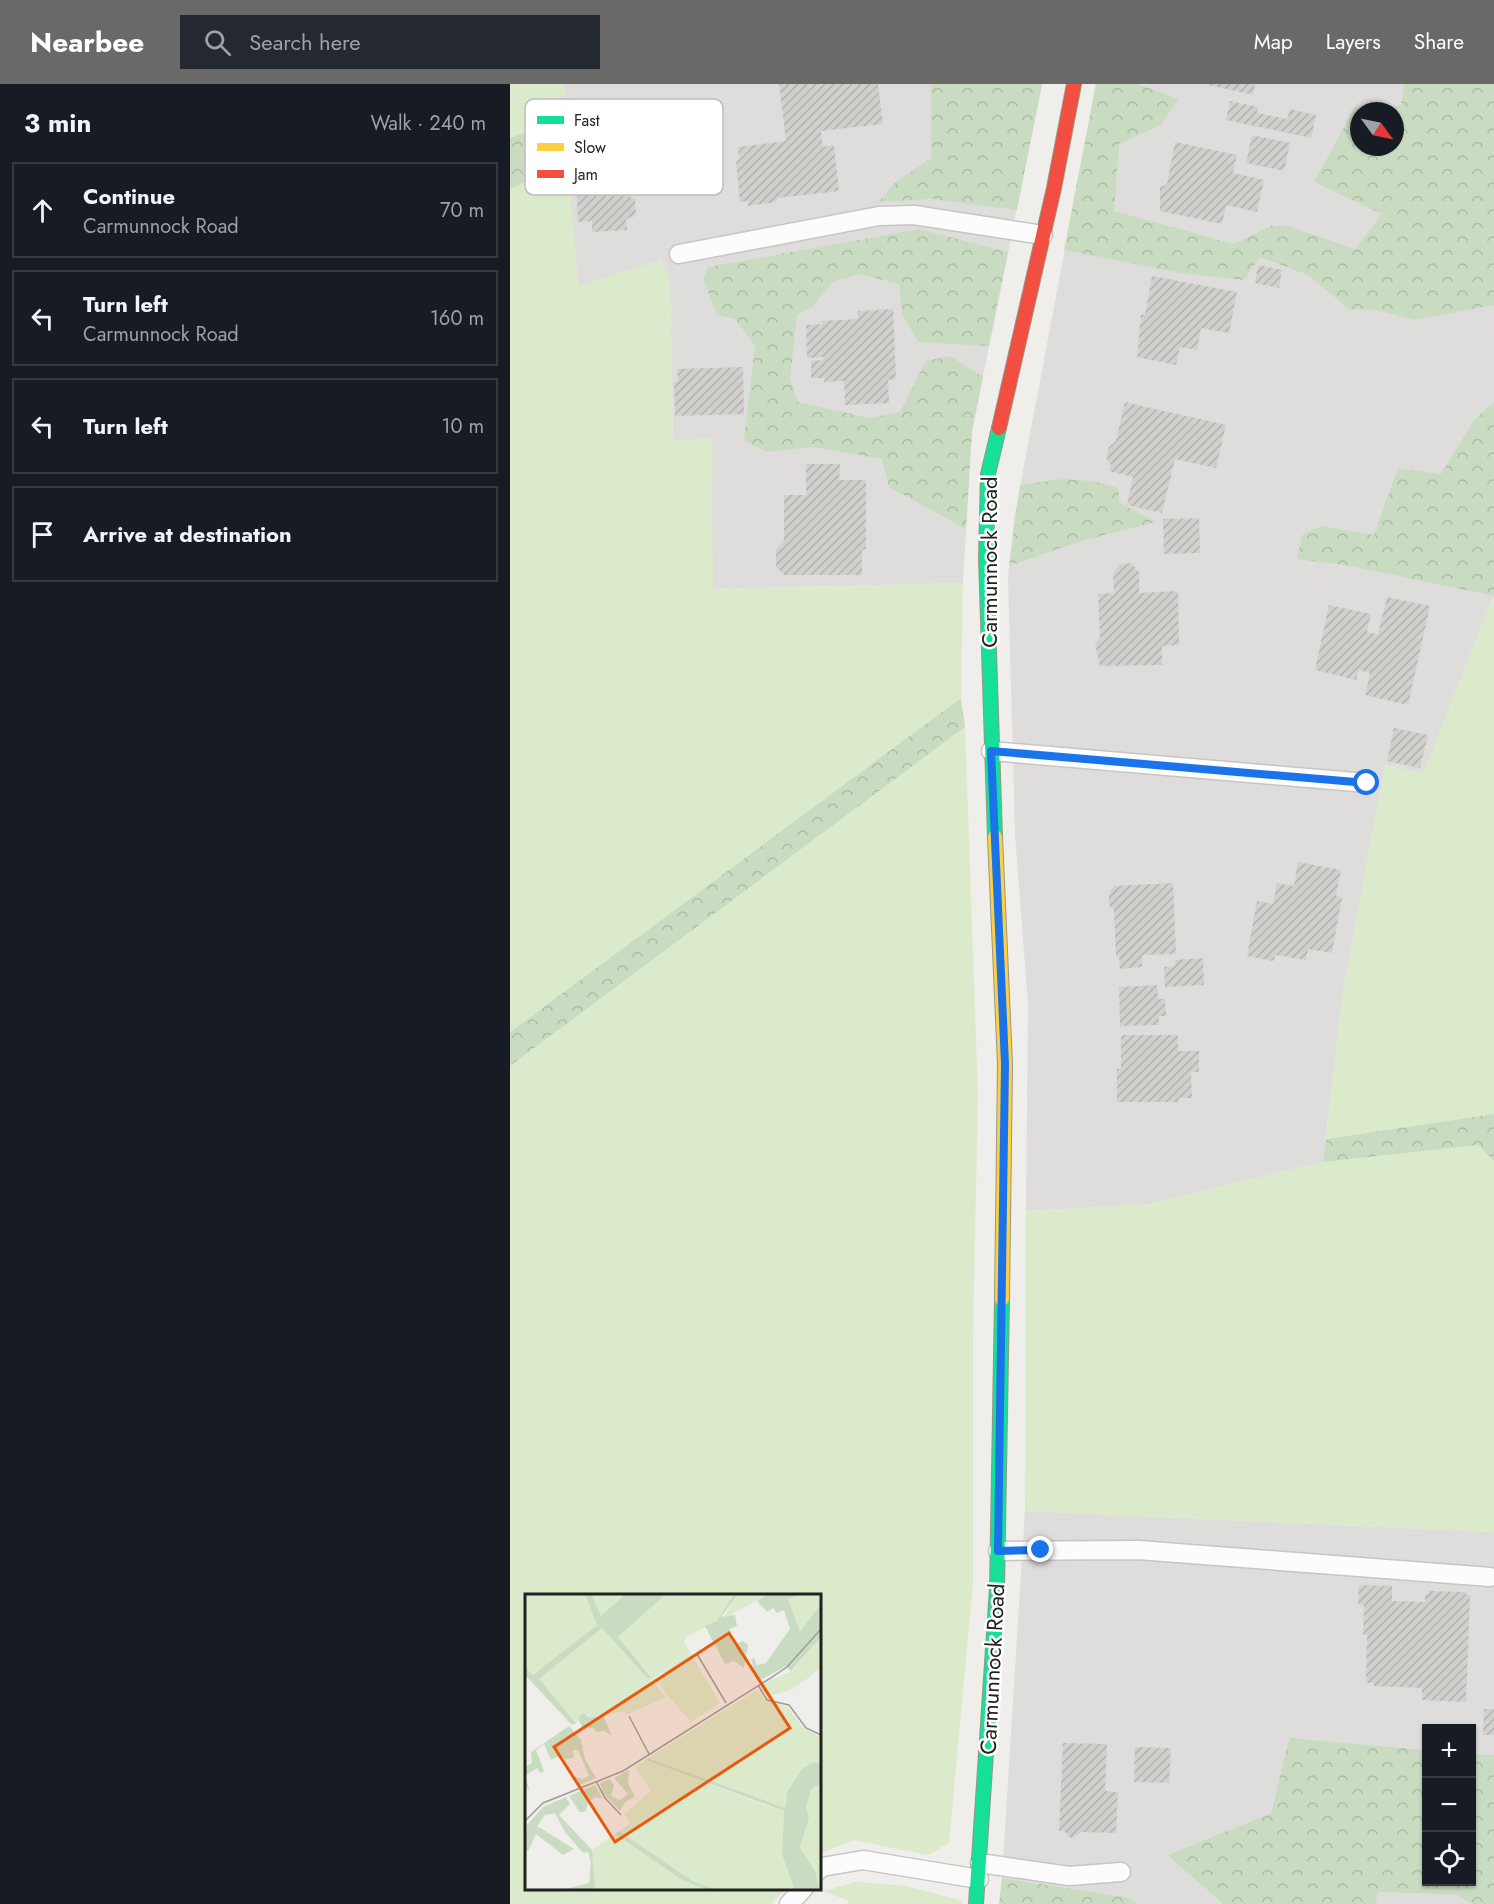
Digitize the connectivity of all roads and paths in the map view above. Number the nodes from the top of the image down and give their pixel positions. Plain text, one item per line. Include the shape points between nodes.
1 (1074, 84) edge
2 (1043, 235) junction
3 (679, 254) dead end
4 (991, 751) junction
5 (1367, 783) dead end
6 (998, 1551) junction
7 (1490, 1577) dead end
8 (820, 1869) edge
9 (980, 1871) junction
10 (1121, 1872) dead end
11 (802, 1889) edge
12 (789, 1904) edge
13 (976, 1904) edge

1 - 2 main road, Carmunnock Road
2 - 3 lane via 914,215 879,216
2 - 4 main road, Carmunnock Road via 988,474
4 - 5 lane
4 - 6 main road, Carmunnock Road via 1005,1064
6 - 7 lane via 1138,1550
6 - 9 main road, Carmunnock Road
8 - 9 lane via 862,1860
9 - 10 lane via 1069,1876
9 - 13 main road, Carmunnock Road
11 - 12 lane

